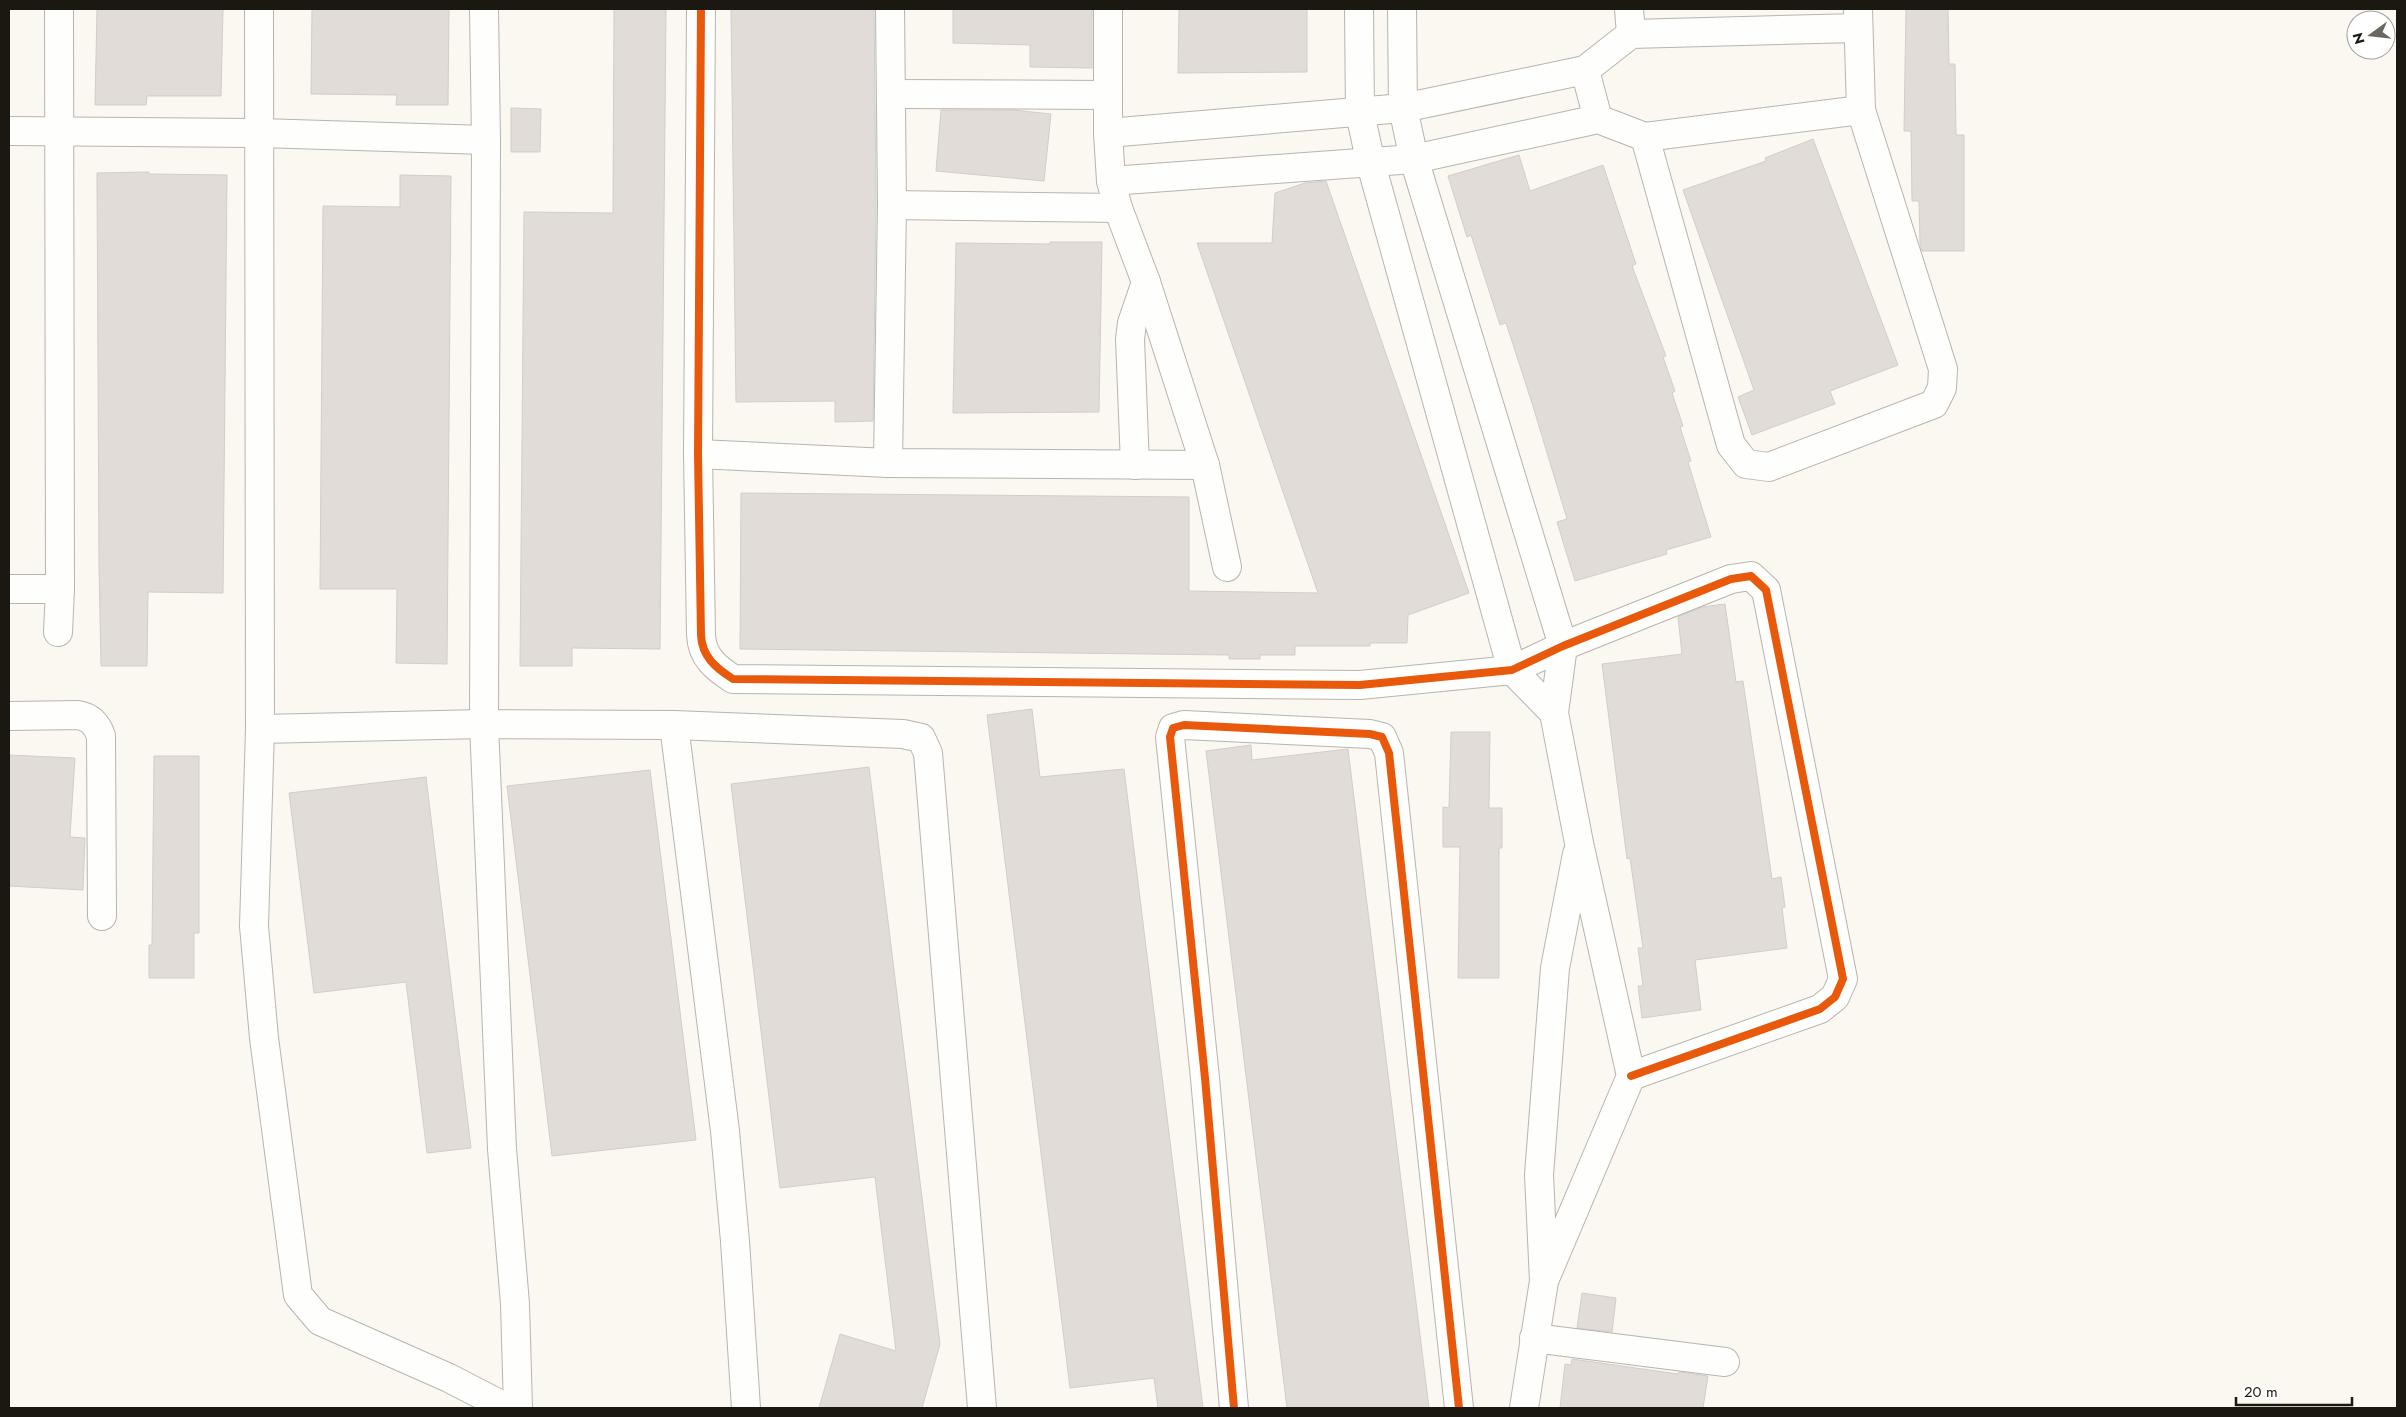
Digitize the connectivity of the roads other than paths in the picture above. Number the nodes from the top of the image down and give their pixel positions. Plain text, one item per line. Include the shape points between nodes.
1 (59, 9) edge
2 (259, 9) edge
3 (484, 9) edge
4 (701, 9) edge
5 (890, 9) edge
6 (1108, 9) edge
7 (1359, 9) edge
8 (1402, 9) edge
9 (1858, 18) edge
10 (1630, 21) edge
11 (1585, 70) junction
12 (891, 94) junction
13 (1108, 95) junction
14 (1403, 108) junction
15 (1861, 110) junction
16 (1360, 113) junction
17 (1598, 119) junction
18 (9, 131) edge
19 (60, 132) junction
20 (1108, 132) junction
21 (260, 133) junction
22 (1645, 137) junction
23 (486, 140) junction
24 (1414, 159) junction
25 (1372, 164) junction
26 (1111, 182) junction
27 (892, 206) junction
28 (1118, 208) junction
29 (1146, 282) junction
30 (698, 454) junction
31 (888, 464) junction
32 (1136, 465) junction
33 (1205, 465) junction
34 (1227, 567) dead end
35 (9, 589) edge
36 (60, 589) junction
37 (58, 632) dead end
38 (1563, 646) junction
39 (1512, 670) junction
40 (1554, 712) junction
41 (9, 716) edge
42 (484, 724) junction
43 (674, 725) junction
44 (260, 729) junction
45 (1579, 843) junction
46 (102, 916) dead end
47 (1631, 1076) junction
48 (1544, 1281) junction
49 (1534, 1338) junction
50 (1725, 1362) dead end
51 (507, 1408) edge
52 (518, 1408) edge
53 (746, 1408) edge
54 (982, 1408) edge
55 (1234, 1408) edge
56 (1459, 1408) edge
57 (1524, 1408) edge

1 - 19 street
2 - 21 street
3 - 23 street
4 - 30 street
5 - 12 street
6 - 13 street
7 - 16 street
8 - 14 street
9 - 10 street
9 - 15 street
10 - 11 street
11 - 14 street
11 - 17 street
12 - 13 street
12 - 27 street
13 - 20 street
14 - 16 street
14 - 24 street
15 - 22 street
15 - 22 street via 1943,370 1942,388 1934,404 1769,467 1746,464 1731,445
16 - 20 street
16 - 25 street
17 - 22 street
17 - 24 street
18 - 19 street
19 - 21 street
19 - 36 street
20 - 26 street
21 - 23 street
21 - 44 street
23 - 42 street
24 - 25 street
24 - 38 street
25 - 26 street
25 - 39 street
26 - 28 street
27 - 28 street
27 - 31 street
28 - 29 street
29 - 32 street via 1130,339
29 - 33 street
30 - 31 street
30 - 39 street via 701,644 717,669 733,679 1360,685
31 - 32 street
32 - 33 street
33 - 34 street
35 - 36 street
36 - 37 street
38 - 39 street
38 - 40 street
38 - 47 street via 1731,579 1751,576 1766,590 1843,979 1835,997 1820,1009
39 - 40 street
40 - 45 street
41 - 46 street via 78,714 86,716 98,728
42 - 43 street
42 - 44 street
42 - 52 street via 502,1149 515,1304
43 - 53 street via 724,1131
43 - 54 street via 904,734 921,738 928,753
44 - 51 street via 254,926 264,1038 298,1295 320,1321 449,1378
45 - 47 street
45 - 48 street via 1555,968 1538,1175
47 - 48 street
48 - 49 street
49 - 50 street
49 - 57 street
55 - 56 street via 1170,737 1173,728 1184,725 1370,734 1382,737 1389,753

